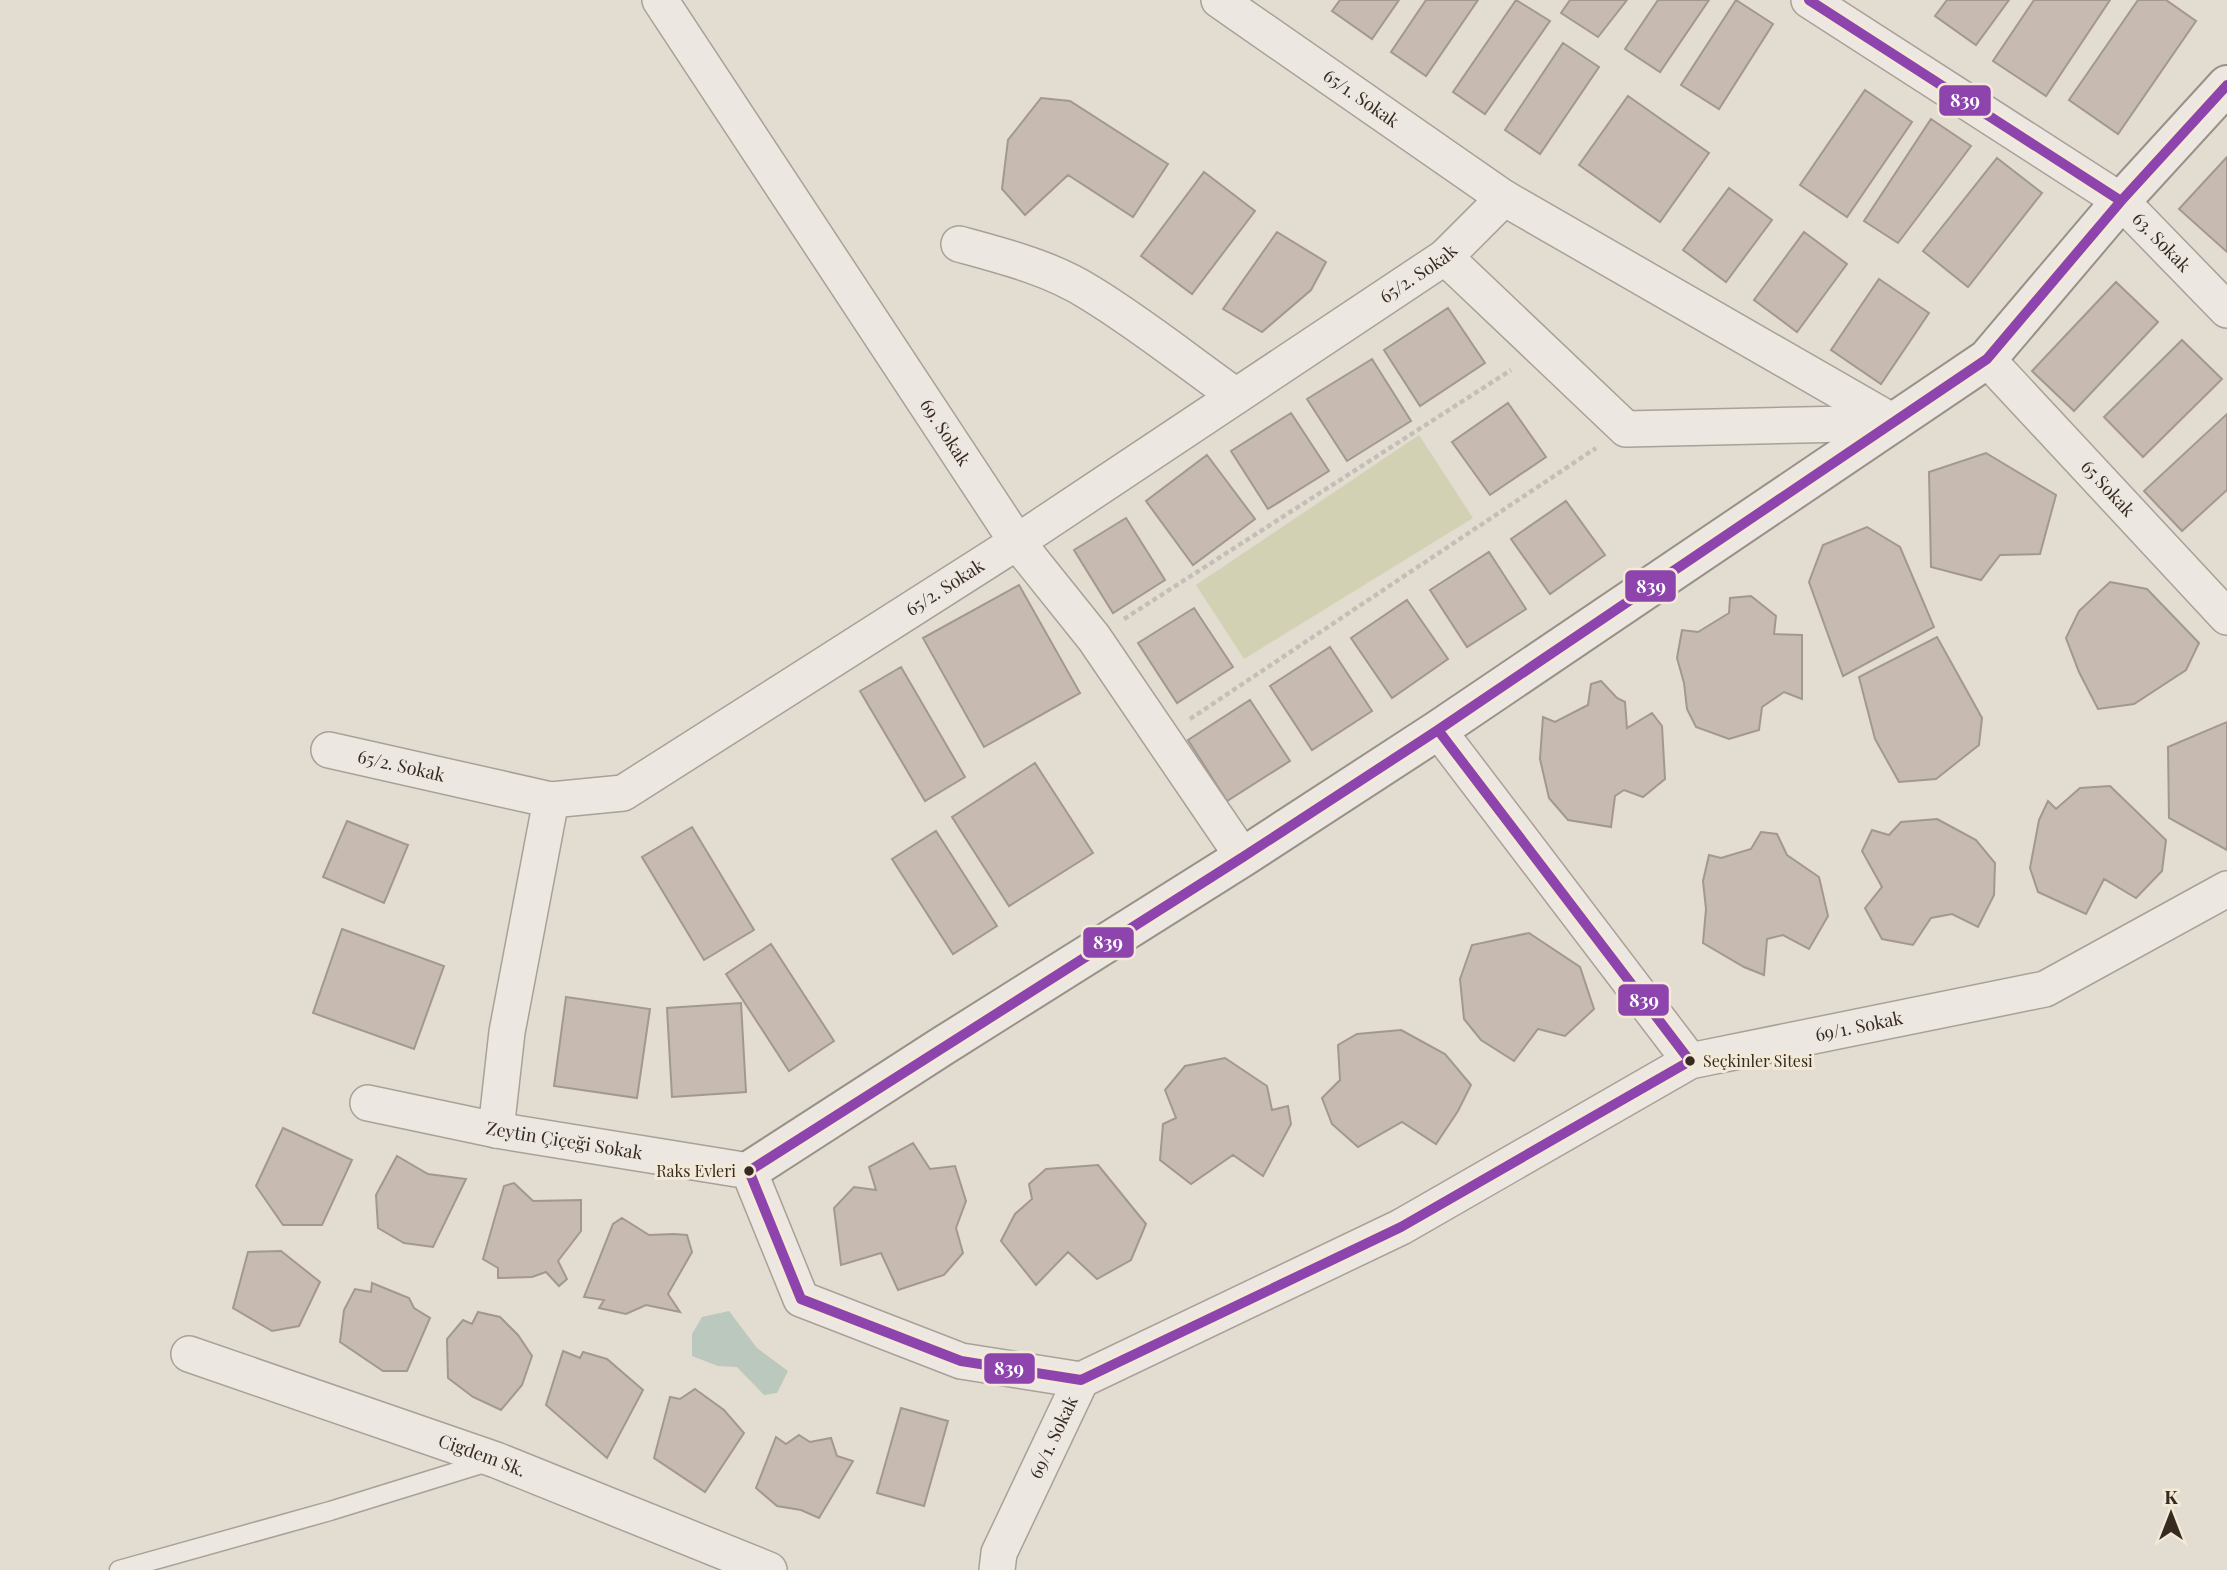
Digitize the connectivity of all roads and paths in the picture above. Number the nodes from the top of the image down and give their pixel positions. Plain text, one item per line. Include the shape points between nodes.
1 (660, 0) edge
2 (1219, 0) edge
3 (1809, 0) edge
4 (2227, 85) edge
5 (1504, 198) junction
6 (2121, 201) junction
7 (959, 244) dead end
8 (1445, 257) junction
9 (2227, 310) edge
10 (1543, 350) junction
11 (1987, 359) junction
12 (1236, 397) junction
13 (1895, 423) junction
14 (1626, 429) junction
15 (1017, 542) junction
16 (2227, 617) edge
17 (1094, 638) junction
18 (1438, 730) junction
19 (1160, 738) junction
20 (329, 750) dead end
21 (551, 800) junction
22 (1243, 857) junction
23 (2227, 889) edge
24 (1690, 1061) junction
25 (368, 1103) dead end
26 (496, 1130) junction
27 (749, 1171) junction
28 (189, 1354) dead end
29 (1081, 1380) junction
30 (496, 1460) junction
31 (118, 1570) edge
32 (769, 1570) edge
33 (997, 1570) edge

1 - 15 street, 69. Sokak
2 - 5 street, 65/1. Sokak
3 - 6 street, 63. Sokak
4 - 6 street
5 - 8 street, 65/2. Sokak
5 - 13 street, 65/1. Sokak
6 - 9 street, 63. Sokak
6 - 11 street
7 - 12 street via 1049,273 1089,292
8 - 10 street
8 - 12 street, 65/2. Sokak
10 - 14 street
10 - 17 path
11 - 13 street
11 - 16 street, 65 Sokak
12 - 15 street, 65/2. Sokak
13 - 14 street
13 - 18 street
14 - 19 path
15 - 17 street, 69. Sokak
15 - 21 street, 65/2. Sokak via 623,793
17 - 19 street, 69. Sokak
18 - 22 street
18 - 24 street
19 - 22 street, 69. Sokak
20 - 21 street, 65/2. Sokak
21 - 26 street via 508,1032
22 - 27 street
23 - 24 street, 69/1. Sokak via 2045,989
24 - 29 street, 69/1. Sokak via 1401,1227
25 - 26 street, Zeytin Çiçeği Sokak
26 - 27 street, Zeytin Çiçeği Sokak
27 - 29 street via 801,1299 961,1361
28 - 30 street, Cigdem Sk.
29 - 33 street, 69/1. Sokak via 999,1553
30 - 31 lane
30 - 32 street, Cigdem Sk.

